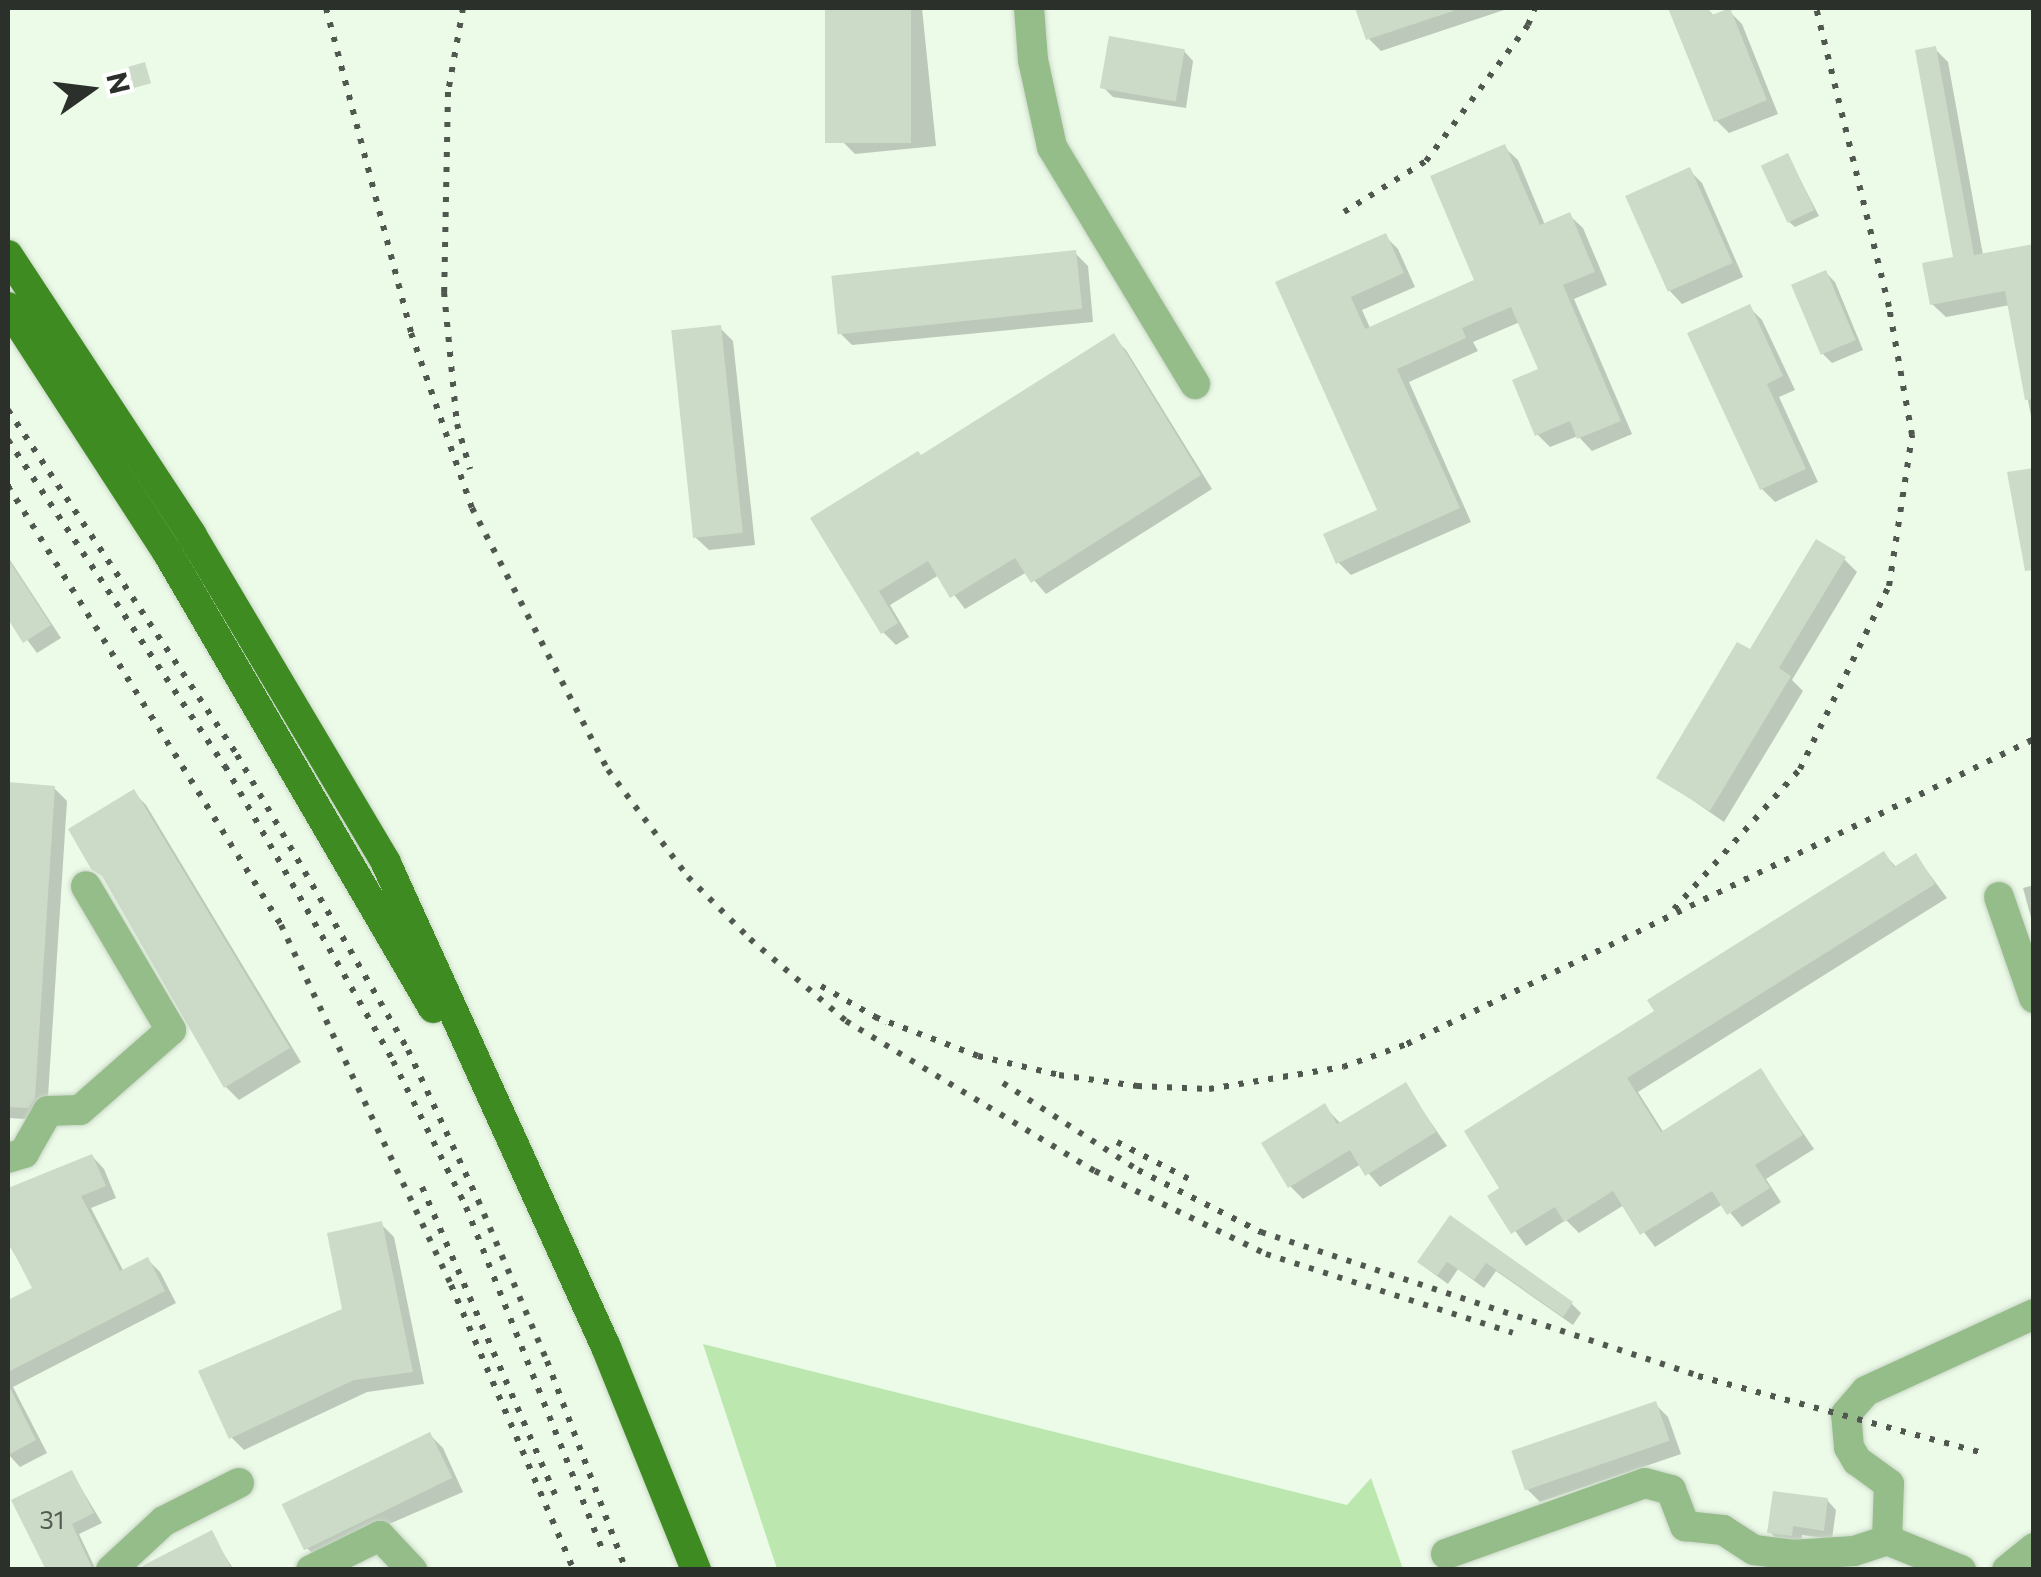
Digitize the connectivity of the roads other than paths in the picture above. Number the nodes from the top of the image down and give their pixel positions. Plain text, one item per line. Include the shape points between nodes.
1 (1029, 8) edge
2 (8, 255) edge
3 (8, 307) edge
4 (1195, 384) dead end
5 (86, 886) dead end
6 (1999, 897) dead end
7 (2034, 998) edge
8 (8, 1158) edge
9 (528, 1176) junction
10 (2034, 1314) edge
11 (239, 1483) dead end
12 (1887, 1540) junction
13 (2034, 1548) edge
14 (1446, 1554) dead end
15 (111, 1570) edge
16 (310, 1570) edge
17 (412, 1570) edge
18 (696, 1570) edge
19 (1960, 1570) edge
20 (2007, 1570) edge

1 - 4 lane via 1032,60 1052,146
2 - 9 main road via 152,472 386,863
3 - 9 main road via 110,460 276,734
5 - 8 lane via 171,1030 80,1110 48,1111 24,1153
6 - 7 lane
9 - 18 main road via 606,1346
10 - 12 lane via 1866,1391 1846,1414 1849,1447 1889,1484
11 - 15 lane via 164,1520
12 - 14 lane via 1854,1551 1754,1550 1723,1530 1686,1526 1671,1490 1646,1483
12 - 19 lane
13 - 20 lane
16 - 17 lane via 380,1536

